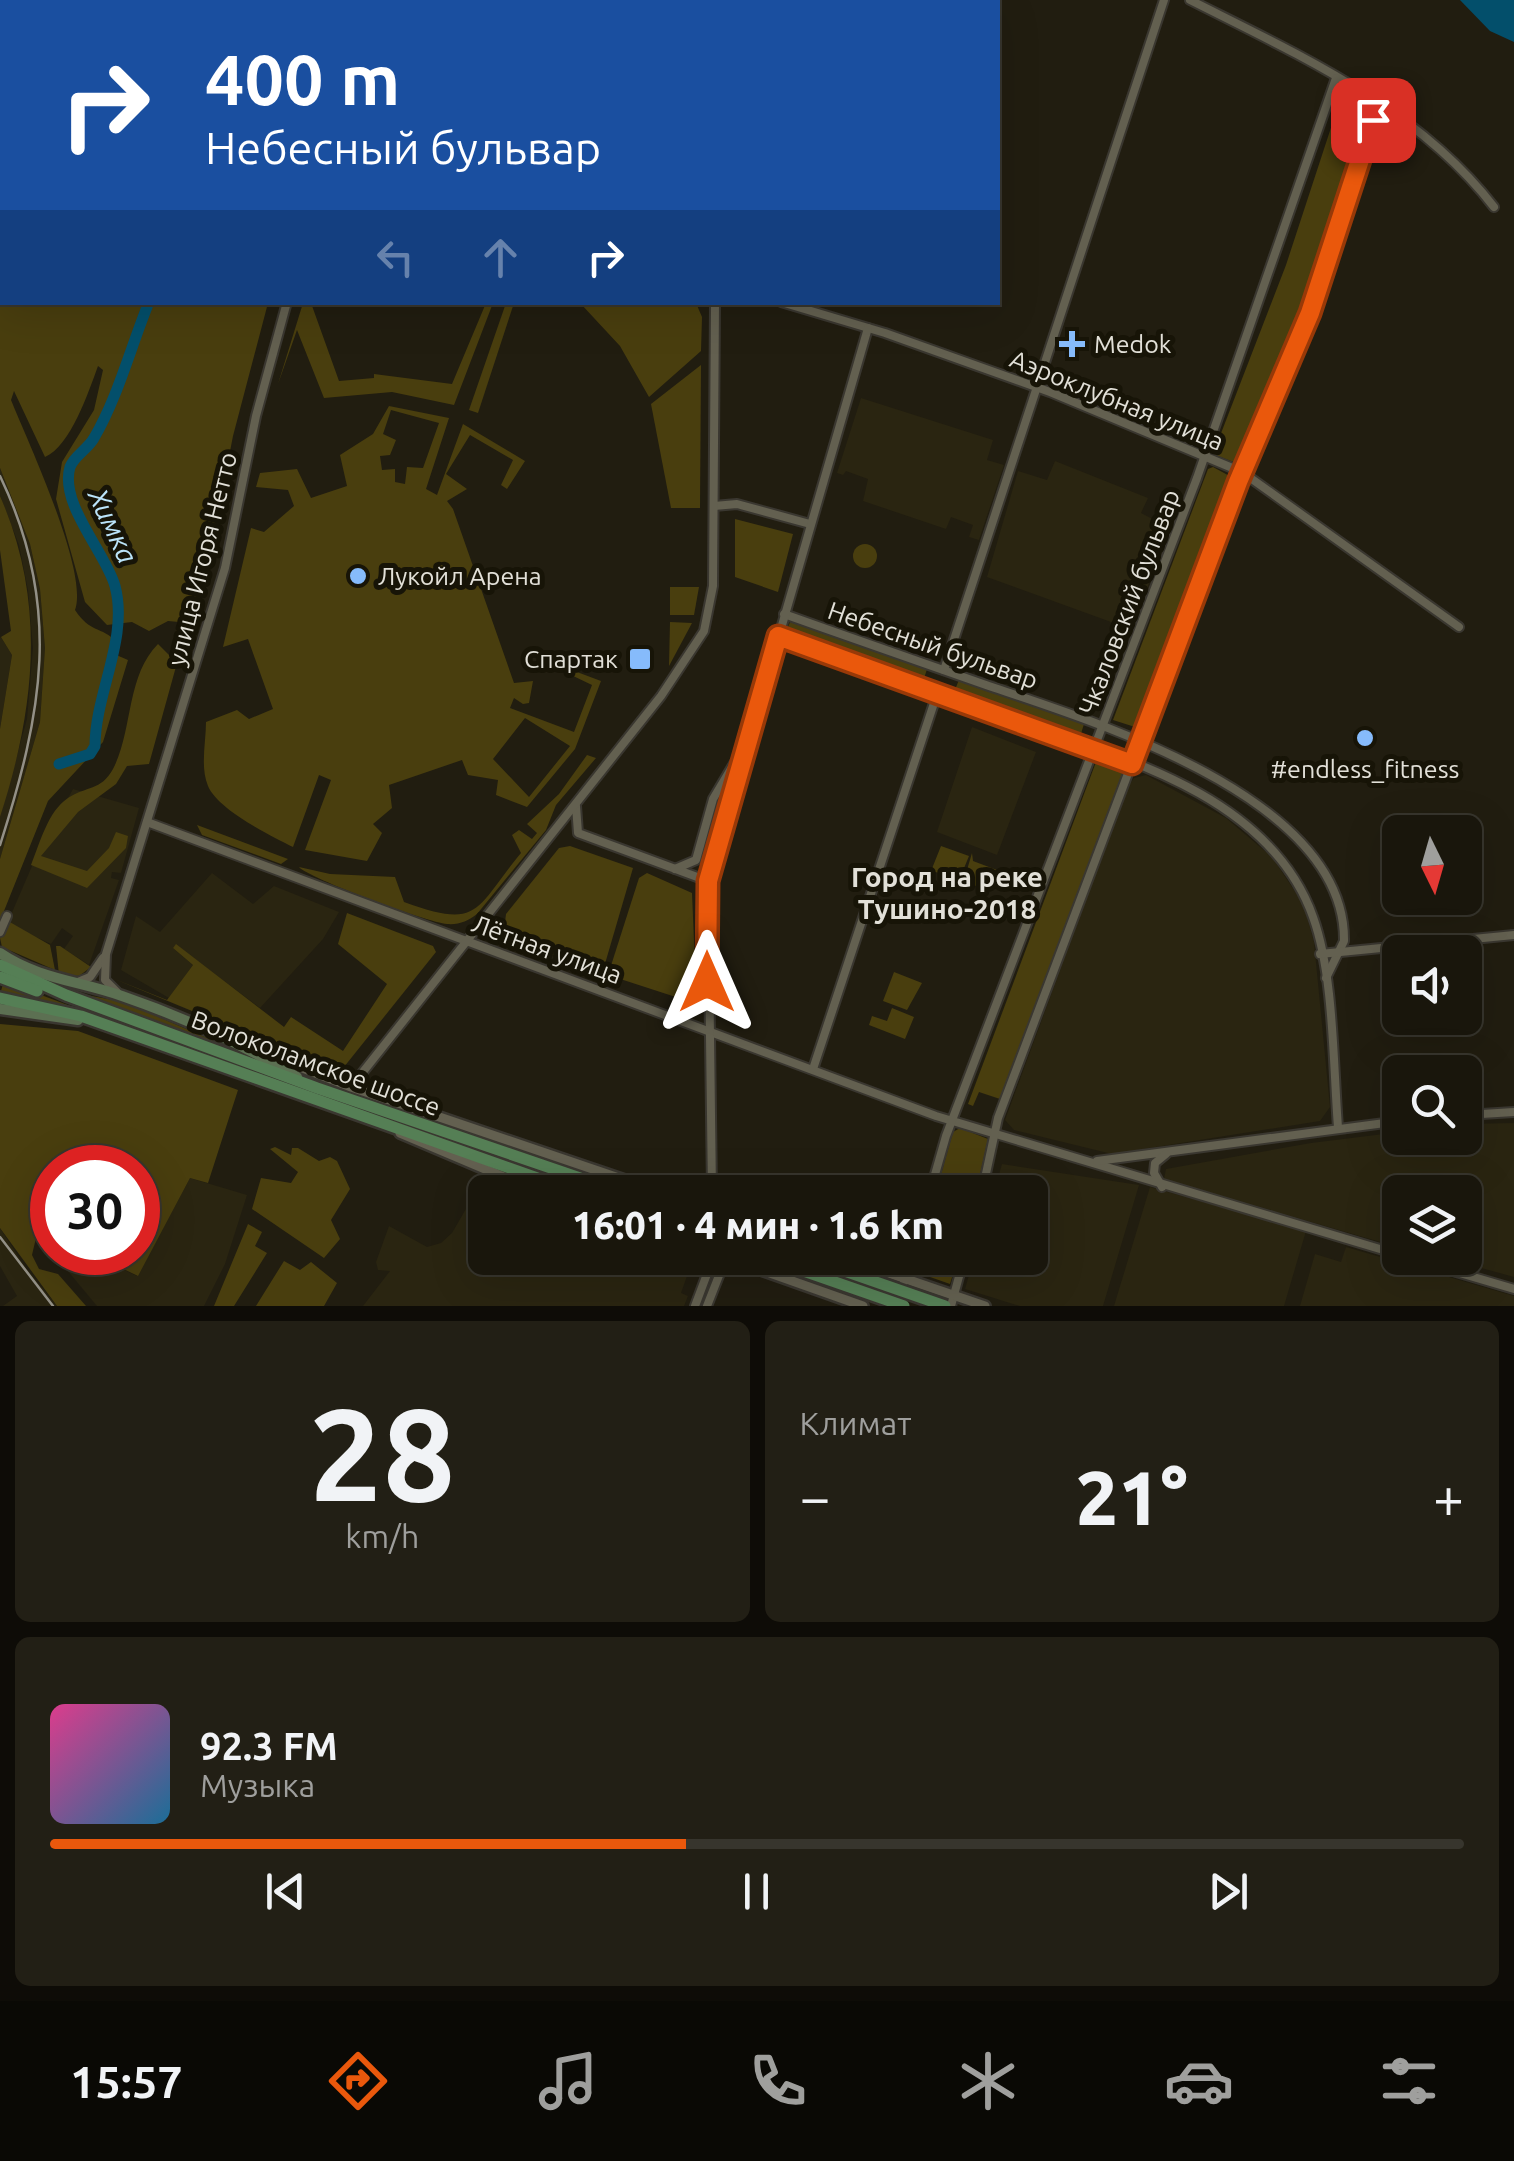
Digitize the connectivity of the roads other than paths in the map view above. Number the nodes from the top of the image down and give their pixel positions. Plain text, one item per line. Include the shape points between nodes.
1 (1164, 0) edge
2 (1190, 0) edge
3 (1336, 78) junction
4 (1380, 102) junction
5 (1494, 207) dead end
6 (287, 305) edge
7 (714, 305) edge
8 (791, 305) edge
9 (868, 328) junction
10 (1036, 388) junction
11 (1205, 454) junction
12 (1242, 472) junction
13 (714, 506) junction
14 (810, 524) junction
15 (784, 614) junction
16 (1459, 627) dead end
17 (778, 636) junction
18 (944, 670) junction
19 (937, 694) junction
20 (1104, 726) junction
21 (1141, 740) junction
22 (744, 750) junction
23 (1095, 750) junction
24 (1132, 764) junction
25 (576, 801) junction
26 (147, 822) junction
27 (674, 869) junction
28 (708, 881) junction
29 (7, 916) dead end
30 (0, 932) edge
31 (1514, 935) edge
32 (464, 940) junction
33 (1340, 951) junction
34 (0, 953) edge
35 (106, 954) junction
36 (1320, 954) junction
37 (0, 965) edge
38 (0, 977) edge
39 (1326, 979) junction
40 (32, 981) junction
41 (64, 984) junction
42 (122, 996) junction
43 (0, 998) edge
44 (0, 1009) edge
45 (101, 1016) junction
46 (707, 1030) junction
47 (222, 1037) junction
48 (813, 1070) junction
49 (351, 1087) junction
50 (316, 1088) junction
51 (1514, 1112) edge
52 (1482, 1114) edge
53 (953, 1120) junction
54 (1382, 1123) edge
55 (1338, 1127) junction
56 (393, 1130) junction
57 (996, 1133) junction
58 (1168, 1153) junction
59 (1078, 1157) junction
60 (499, 1175) edge
61 (525, 1175) edge
62 (570, 1175) edge
63 (610, 1175) edge
64 (708, 1175) edge
65 (935, 1175) edge
66 (986, 1175) edge
67 (1162, 1187) junction
68 (1382, 1250) edge
69 (707, 1275) edge
70 (721, 1275) edge
71 (775, 1275) edge
72 (814, 1275) edge
73 (863, 1275) edge
74 (893, 1275) edge
75 (906, 1275) edge
76 (959, 1275) edge
77 (1468, 1275) edge
78 (905, 1279) junction
79 (1514, 1288) edge
80 (950, 1302) edge
81 (695, 1306) edge
82 (707, 1306) edge
83 (862, 1306) edge
84 (901, 1306) edge
85 (985, 1306) edge

1 - 10 street
2 - 3 street
3 - 4 street
3 - 11 street, Чкаловский бульвар
4 - 5 street via 1454,162
4 - 12 street via 1310,313
6 - 26 street, улица Игоря Нетто via 225,568
7 - 13 street
8 - 9 street, Аэроклубная улица
9 - 10 street, Аэроклубная улица
9 - 14 street
10 - 11 street, Аэроклубная улица
10 - 18 street
11 - 12 street, Аэроклубная улица
11 - 20 street, Чкаловский бульвар
12 - 16 street, Аэроклубная улица
12 - 21 street
13 - 14 street via 737,504
13 - 25 street via 713,586 704,631
14 - 15 street
15 - 17 street
15 - 18 street, Небесный бульвар
17 - 19 street, Небесный бульвар
17 - 22 street
18 - 20 street, Небесный бульвар
19 - 23 street, Небесный бульвар
19 - 48 street
20 - 21 street, Небесный бульвар
20 - 23 street, Чкаловский бульвар
21 - 24 street
21 - 33 street, Небесный бульвар via 1232,786 1297,842 1331,892 1344,933
22 - 27 street via 713,799 696,860
22 - 28 street
23 - 24 street, Небесный бульвар
23 - 53 street, Чкаловский бульвар
24 - 36 street, Небесный бульвар via 1219,806 1264,842 1303,894
24 - 57 street
25 - 27 street via 578,833
25 - 32 street
26 - 32 street, Лётная улица
26 - 35 street, улица Игоря Нетто
27 - 28 street
28 - 46 street
29 - 30 street
31 - 33 street
32 - 46 street, Лётная улица
32 - 49 street
33 - 36 street
33 - 39 street
34 - 41 main road
35 - 41 street via 90,976
35 - 42 street via 105,980
36 - 39 street, Небесный бульвар
37 - 40 main road, Волоколамское шоссе
38 - 45 main road
39 - 55 street, Небесный бульвар
40 - 41 street
40 - 45 main road, Волоколамское шоссе
41 - 42 main road
42 - 47 main road
43 - 45 main road, Волоколамское шоссе
44 - 45 main road
45 - 50 main road, Волоколамское шоссе
45 - 56 main road, Волоколамское шоссе
46 - 48 street, Лётная улица
46 - 64 street
47 - 49 street
47 - 50 main road
48 - 53 street, Лётная улица
49 - 63 street
50 - 62 main road, Волоколамское шоссе
51 - 52 street
53 - 57 street, Лётная улица
53 - 65 street, Чкаловский бульвар
54 - 55 street
55 - 58 street
56 - 60 street
56 - 61 main road, Волоколамское шоссе
57 - 59 street, Лётная улица
57 - 66 street
58 - 59 street
58 - 67 street via 1155,1163
59 - 67 street, Лётная улица
67 - 68 street, Лётная улица
69 - 81 street
70 - 82 street
71 - 83 street
72 - 84 main road, bridge
73 - 80 main road, bridge
74 - 78 street
75 - 78 street
76 - 80 street
77 - 79 street
78 - 80 street
78 - 84 street
80 - 85 street

